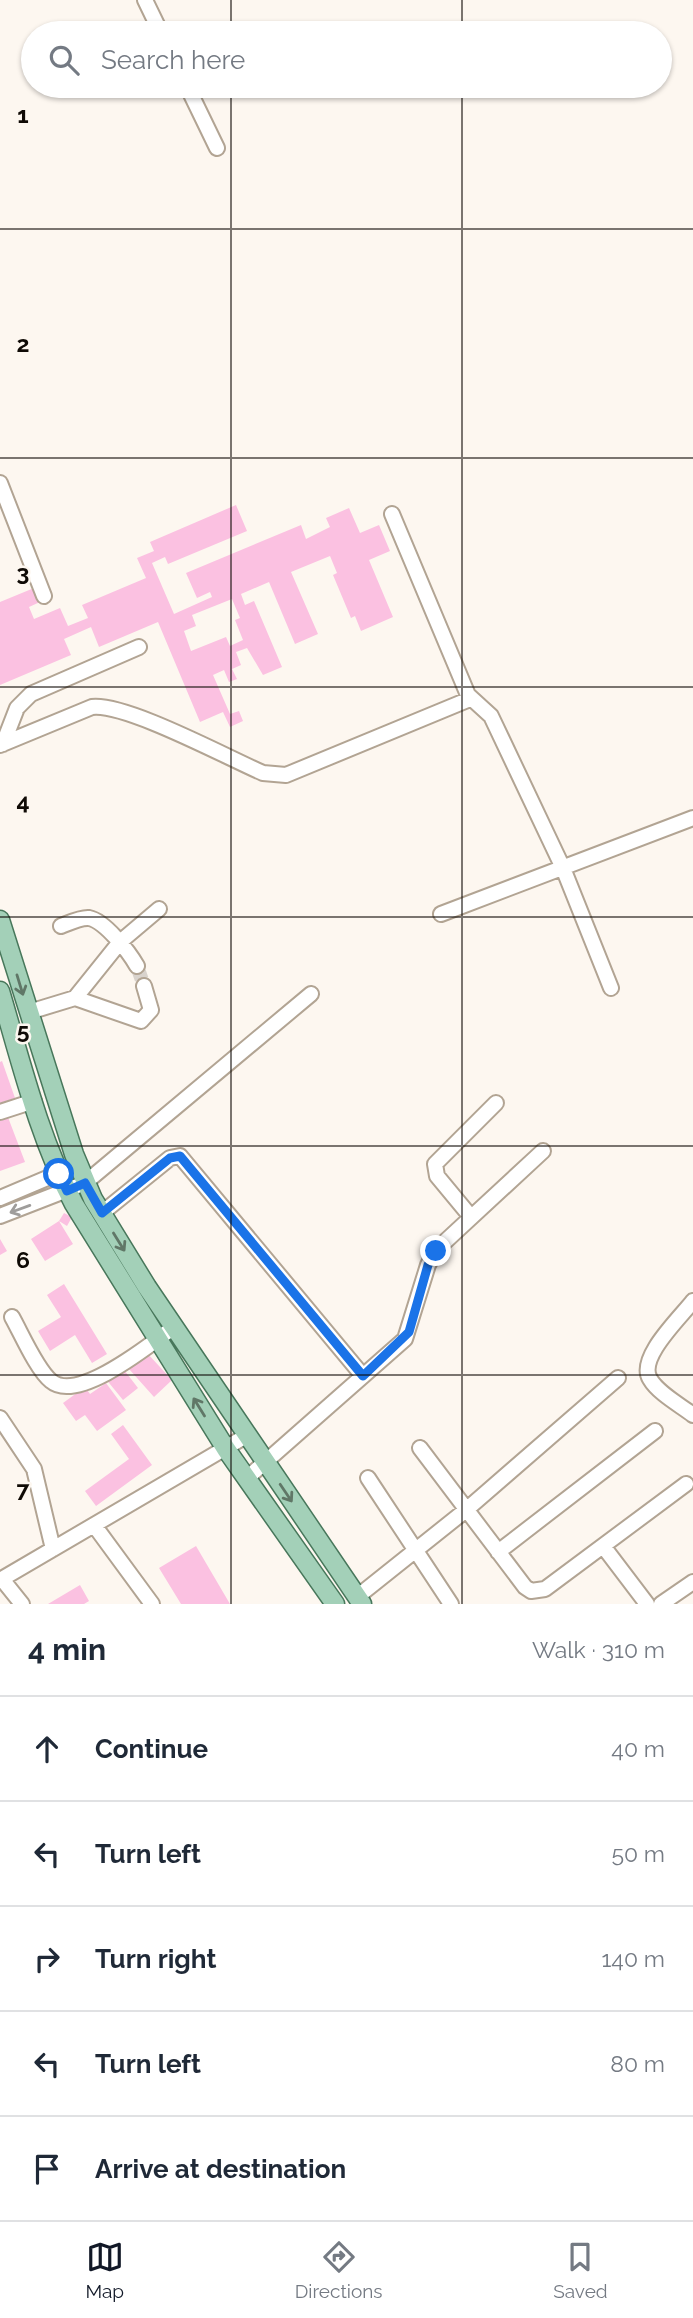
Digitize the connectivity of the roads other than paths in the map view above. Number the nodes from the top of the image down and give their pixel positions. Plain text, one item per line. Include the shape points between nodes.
1 (145, 0) edge
2 (155, 21) edge
3 (193, 98) edge
4 (217, 149) dead end
5 (0, 483) edge
6 (5, 512) edge
7 (392, 514) dead end
8 (44, 596) dead end
9 (139, 647) dead end
10 (470, 699) junction
11 (1, 745) edge
12 (693, 818) edge
13 (563, 868) junction
14 (159, 909) dead end
15 (440, 914) dead end
16 (0, 920) edge
17 (61, 926) dead end
18 (120, 942) junction
19 (137, 966) tunnel mouth
20 (144, 986) tunnel mouth
21 (611, 988) dead end
22 (0, 991) edge
23 (311, 995) dead end
24 (75, 998) junction
25 (29, 1012) junction
26 (8, 1044) edge
27 (34, 1101) junction
28 (496, 1102) dead end
29 (0, 1112) edge
30 (543, 1151) dead end
31 (78, 1166) junction
32 (59, 1174) junction
33 (85, 1183) junction
34 (67, 1191) junction
35 (0, 1198) edge
36 (102, 1213) junction
37 (0, 1216) edge
38 (471, 1217) junction
39 (693, 1301) edge
40 (12, 1317) dead end
41 (174, 1327) junction
42 (156, 1340) junction
43 (363, 1376) junction
44 (618, 1378) dead end
45 (693, 1415) edge
46 (0, 1418) edge
47 (655, 1431) dead end
48 (246, 1436) junction
49 (420, 1448) dead end
50 (226, 1450) junction
51 (265, 1463) junction
52 (368, 1478) dead end
53 (246, 1479) junction
54 (686, 1484) dead end
55 (466, 1510) junction
56 (94, 1525) junction
57 (603, 1546) junction
58 (53, 1549) junction
59 (417, 1550) junction
60 (498, 1552) junction
61 (1, 1580) edge
62 (693, 1581) edge
63 (360, 1600) edge
64 (22, 1604) edge
65 (152, 1604) edge
66 (335, 1604) edge
67 (451, 1604) edge
68 (647, 1604) edge
69 (661, 1604) edge

1 - 2 street
3 - 4 street
5 - 6 street
6 - 8 street
7 - 10 street
9 - 11 street via 31,694 17,708
10 - 11 street via 286,775 263,773 102,706
10 - 13 street via 491,716
12 - 13 street
13 - 15 street
13 - 21 street
14 - 18 street
16 -> 25 main road
17 - 18 street via 90,918
18 - 19 street
18 - 24 street
20 - 24 street via 152,1010 141,1021
22 - 26 main road
23 - 33 street
24 - 25 street
25 - 31 main road
26 - 27 main road
27 - 29 street
27 - 32 main road
28 - 38 street via 435,1164 437,1176
30 - 38 street
31 - 32 street
31 - 33 main road
32 - 34 main road
32 - 35 street
33 - 34 street
33 - 36 main road
34 -> 37 street
34 - 42 main road
36 -> 41 main road
36 - 43 street via 170,1158 180,1156
38 - 43 street via 431,1257 405,1339
39 - 45 street via 649,1357 646,1368 652,1383
40 - 42 street via 54,1384 102,1378
41 - 42 street
41 - 48 main road
50 -> 42 main road
43 - 51 street
44 - 55 street
46 - 58 street via 34,1469
47 - 60 street
48 - 50 street
48 - 51 main road
49 - 55 street
50 - 53 main road
50 - 56 street
51 - 53 street
51 -> 63 main road
52 - 59 street
53 - 66 main road
54 - 57 street
55 - 59 street
55 - 60 street
56 - 58 street
56 - 65 street
57 - 60 street via 538,1591 525,1587
57 - 68 street
58 - 61 street
59 - 63 street
59 - 67 street
61 - 64 street
62 - 69 street

